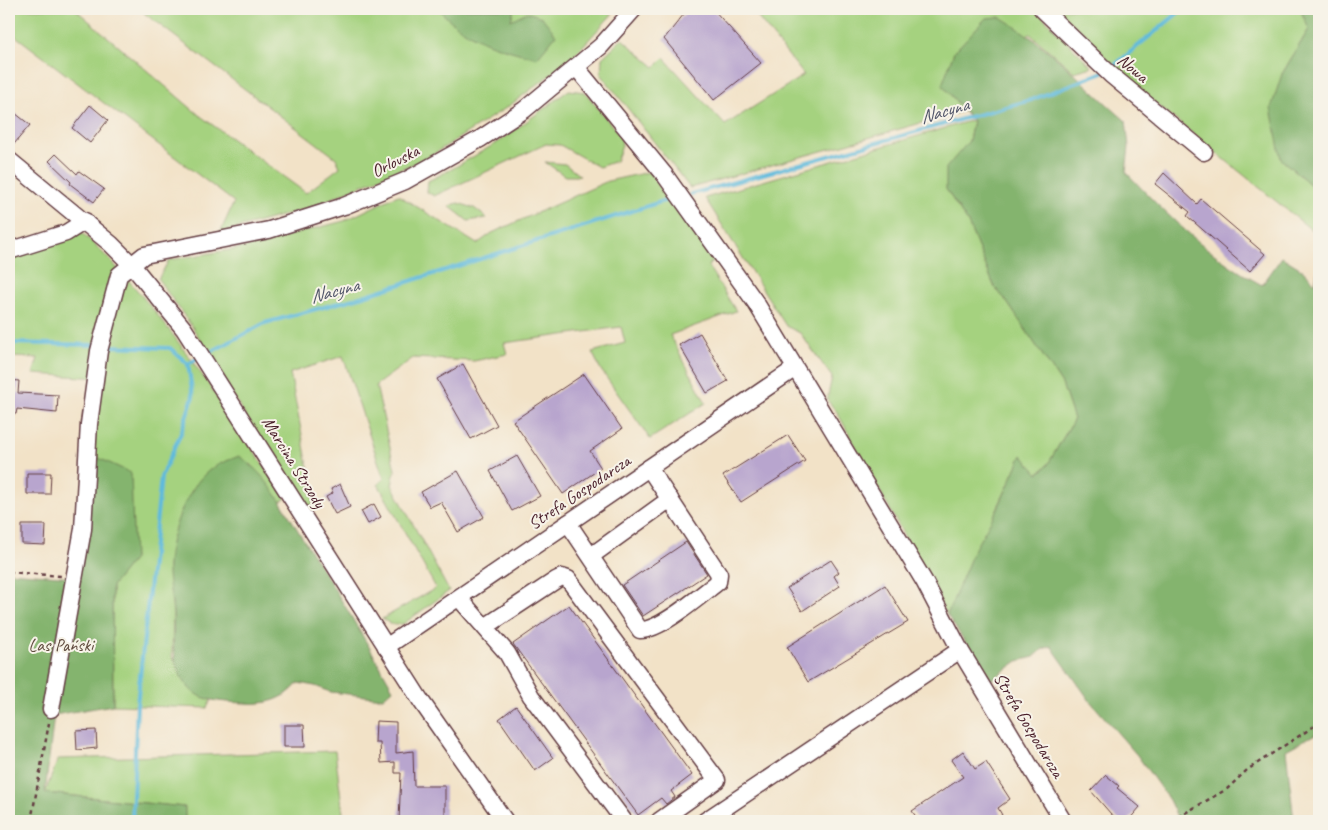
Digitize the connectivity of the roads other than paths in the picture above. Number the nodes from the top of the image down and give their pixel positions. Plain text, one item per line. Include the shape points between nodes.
1 (634, 9) edge
2 (1042, 9) edge
3 (576, 66) junction
4 (1204, 152) dead end
5 (9, 160) edge
6 (85, 221) junction
7 (9, 252) edge
8 (131, 264) junction
9 (794, 369) junction
10 (649, 468) junction
11 (670, 499) junction
12 (568, 523) junction
13 (591, 556) junction
14 (458, 598) junction
15 (485, 627) junction
16 (386, 647) junction
17 (960, 650) junction
18 (51, 709) road end
19 (505, 821) edge
20 (624, 821) edge
21 (659, 821) edge
22 (705, 821) edge
23 (1063, 821) edge

1 - 3 street, Orlovska via 601,46
2 - 4 street, Nowa via 1106,71
3 - 8 street, Orlovska via 524,110 480,139 387,189 303,221 153,252
3 - 9 street, Strefa Gospodarcza via 664,174 756,303
5 - 6 street, Marcina Strzody
6 - 7 street via 66,233
6 - 8 street, Marcina Strzody
8 - 16 street, Marcina Strzody via 209,366
8 - 18 street via 120,275 100,346 89,424 83,529
9 - 10 street, Strefa Gospodarcza
9 - 17 street, Strefa Gospodarcza via 924,581
10 - 11 street
10 - 12 street, Strefa Gospodarcza
11 - 13 street
11 - 13 street via 719,574 718,582 658,625 640,630
12 - 13 street
12 - 14 street, Strefa Gospodarcza
14 - 15 street
14 - 16 street, Strefa Gospodarcza
15 - 20 street via 507,653 531,696
15 - 21 street via 556,580 568,579 717,780
16 - 19 street, Marcina Strzody
17 - 22 street
17 - 23 street, Strefa Gospodarcza

